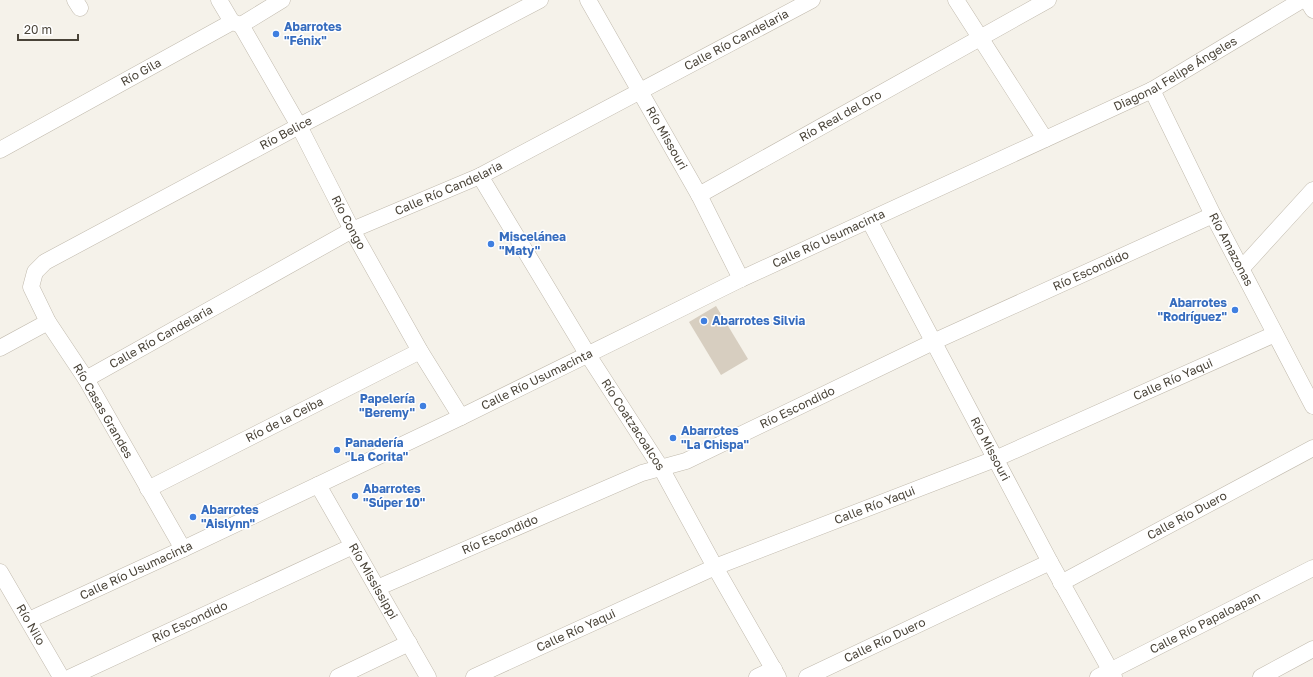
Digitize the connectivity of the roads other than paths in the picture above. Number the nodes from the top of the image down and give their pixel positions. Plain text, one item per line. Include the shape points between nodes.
1 (219, 0) edge
2 (282, 0) edge
3 (540, 0) edge
4 (588, 0) edge
5 (812, 0) edge
6 (956, 0) edge
7 (1048, 0) edge
8 (1302, 0) edge
9 (1307, 0) edge
10 (1313, 10) edge
11 (237, 24) junction
12 (980, 37) junction
13 (1152, 90) junction
14 (640, 91) junction
15 (299, 126) junction
16 (1045, 139) junction
17 (0, 150) edge
18 (480, 176) junction
19 (1313, 190) edge
20 (699, 195) junction
21 (1213, 214) junction
22 (869, 220) junction
23 (352, 230) junction
24 (1241, 269) junction
25 (35, 272) joint
26 (741, 278) junction
27 (48, 322) junction
28 (1275, 334) junction
29 (933, 342) junction
30 (0, 348) edge
31 (420, 351) junction
32 (588, 355) junction
33 (86, 378) junction
34 (1313, 406) edge
35 (461, 417) junction
36 (1313, 448) edge
37 (995, 459) junction
38 (661, 468) junction
39 (318, 485) junction
40 (148, 489) junction
41 (353, 546) junction
42 (182, 549) junction
43 (1050, 562) junction
44 (715, 567) junction
45 (1313, 568) edge
46 (0, 572) edge
47 (1061, 583) junction
48 (377, 588) junction
49 (29, 620) junction
50 (409, 643) junction
51 (1313, 649) edge
52 (776, 673) edge
53 (1108, 675) edge
54 (61, 677) edge
55 (71, 677) edge
56 (338, 677) edge
57 (428, 677) edge
58 (474, 677) edge
59 (757, 677) edge
60 (807, 677) edge
61 (1261, 677) edge

1 - 11 street, Río Congo
2 - 11 street, Río Gila
3 - 15 street, Río Belice
4 - 14 street, Río Missouri
5 - 14 street, Calle Río Candelaria
6 - 12 street
7 - 12 street, Río Real del Oro
8 - 13 street, Diagonal Felipe Ángeles
9 - 10 street
11 - 15 street, Río Congo
11 - 17 street, Río Gila
12 - 16 street
12 - 20 street, Río Real del Oro
13 - 16 street, Diagonal Felipe Ángeles
13 - 21 street, Río Amazonas
14 - 18 street, Calle Río Candelaria
14 - 20 street, Río Missouri
15 - 23 street, Río Congo
15 - 25 street, Río Belice via 45,262
16 - 22 street, Calle Río Usumacinta
18 - 23 street, Calle Río Candelaria
18 - 32 street, Río Coatzacoalcos
19 - 24 street
20 - 26 street, Río Missouri
21 - 24 street, Río Amazonas
21 - 29 street, Río Escondido
22 - 26 street, Calle Río Usumacinta
22 - 29 street, Río Missouri
23 - 31 street, Río Congo
23 - 33 street, Calle Río Candelaria
24 - 28 street, Río Amazonas
25 - 27 street, Río Casas Grandes via 32,287
26 - 32 street, Calle Río Usumacinta
27 - 30 street
27 - 33 street, Río Casas Grandes
28 - 34 street, Río Amazonas
28 - 37 street, Calle Río Yaqui
29 - 37 street, Río Missouri
29 - 38 street, Río Escondido via 686,461
31 - 35 street, Río Congo
31 - 40 street, Río de la Ceiba
32 - 35 street, Calle Río Usumacinta
32 - 38 street, Río Coatzacoalcos
33 - 40 street, Río Casas Grandes
35 - 39 street, Calle Río Usumacinta
36 - 47 street, Calle Río Duero
37 - 43 street, Río Missouri
37 - 44 street, Calle Río Yaqui
38 - 44 street, Río Coatzacoalcos
38 - 48 street, Río Escondido via 642,473
39 - 41 street, Río Mississippi
39 - 42 street, Calle Río Usumacinta
40 - 42 street, Río Casas Grandes
41 - 48 street, Río Mississippi
41 - 55 street, Río Escondido
42 - 49 street, Calle Río Usumacinta
43 - 47 street, Río Missouri
43 - 60 street, Calle Río Duero
44 - 52 street, Río Coatzacoalcos
44 - 58 street, Calle Río Yaqui
45 - 53 street, Calle Río Papaloapan
46 - 49 street, Río Nilo
47 - 53 street, Río Missouri
48 - 50 street, Río Mississippi
49 - 54 street, Río Nilo
50 - 56 street
50 - 57 street, Río Mississippi
51 - 61 street
52 - 59 street

